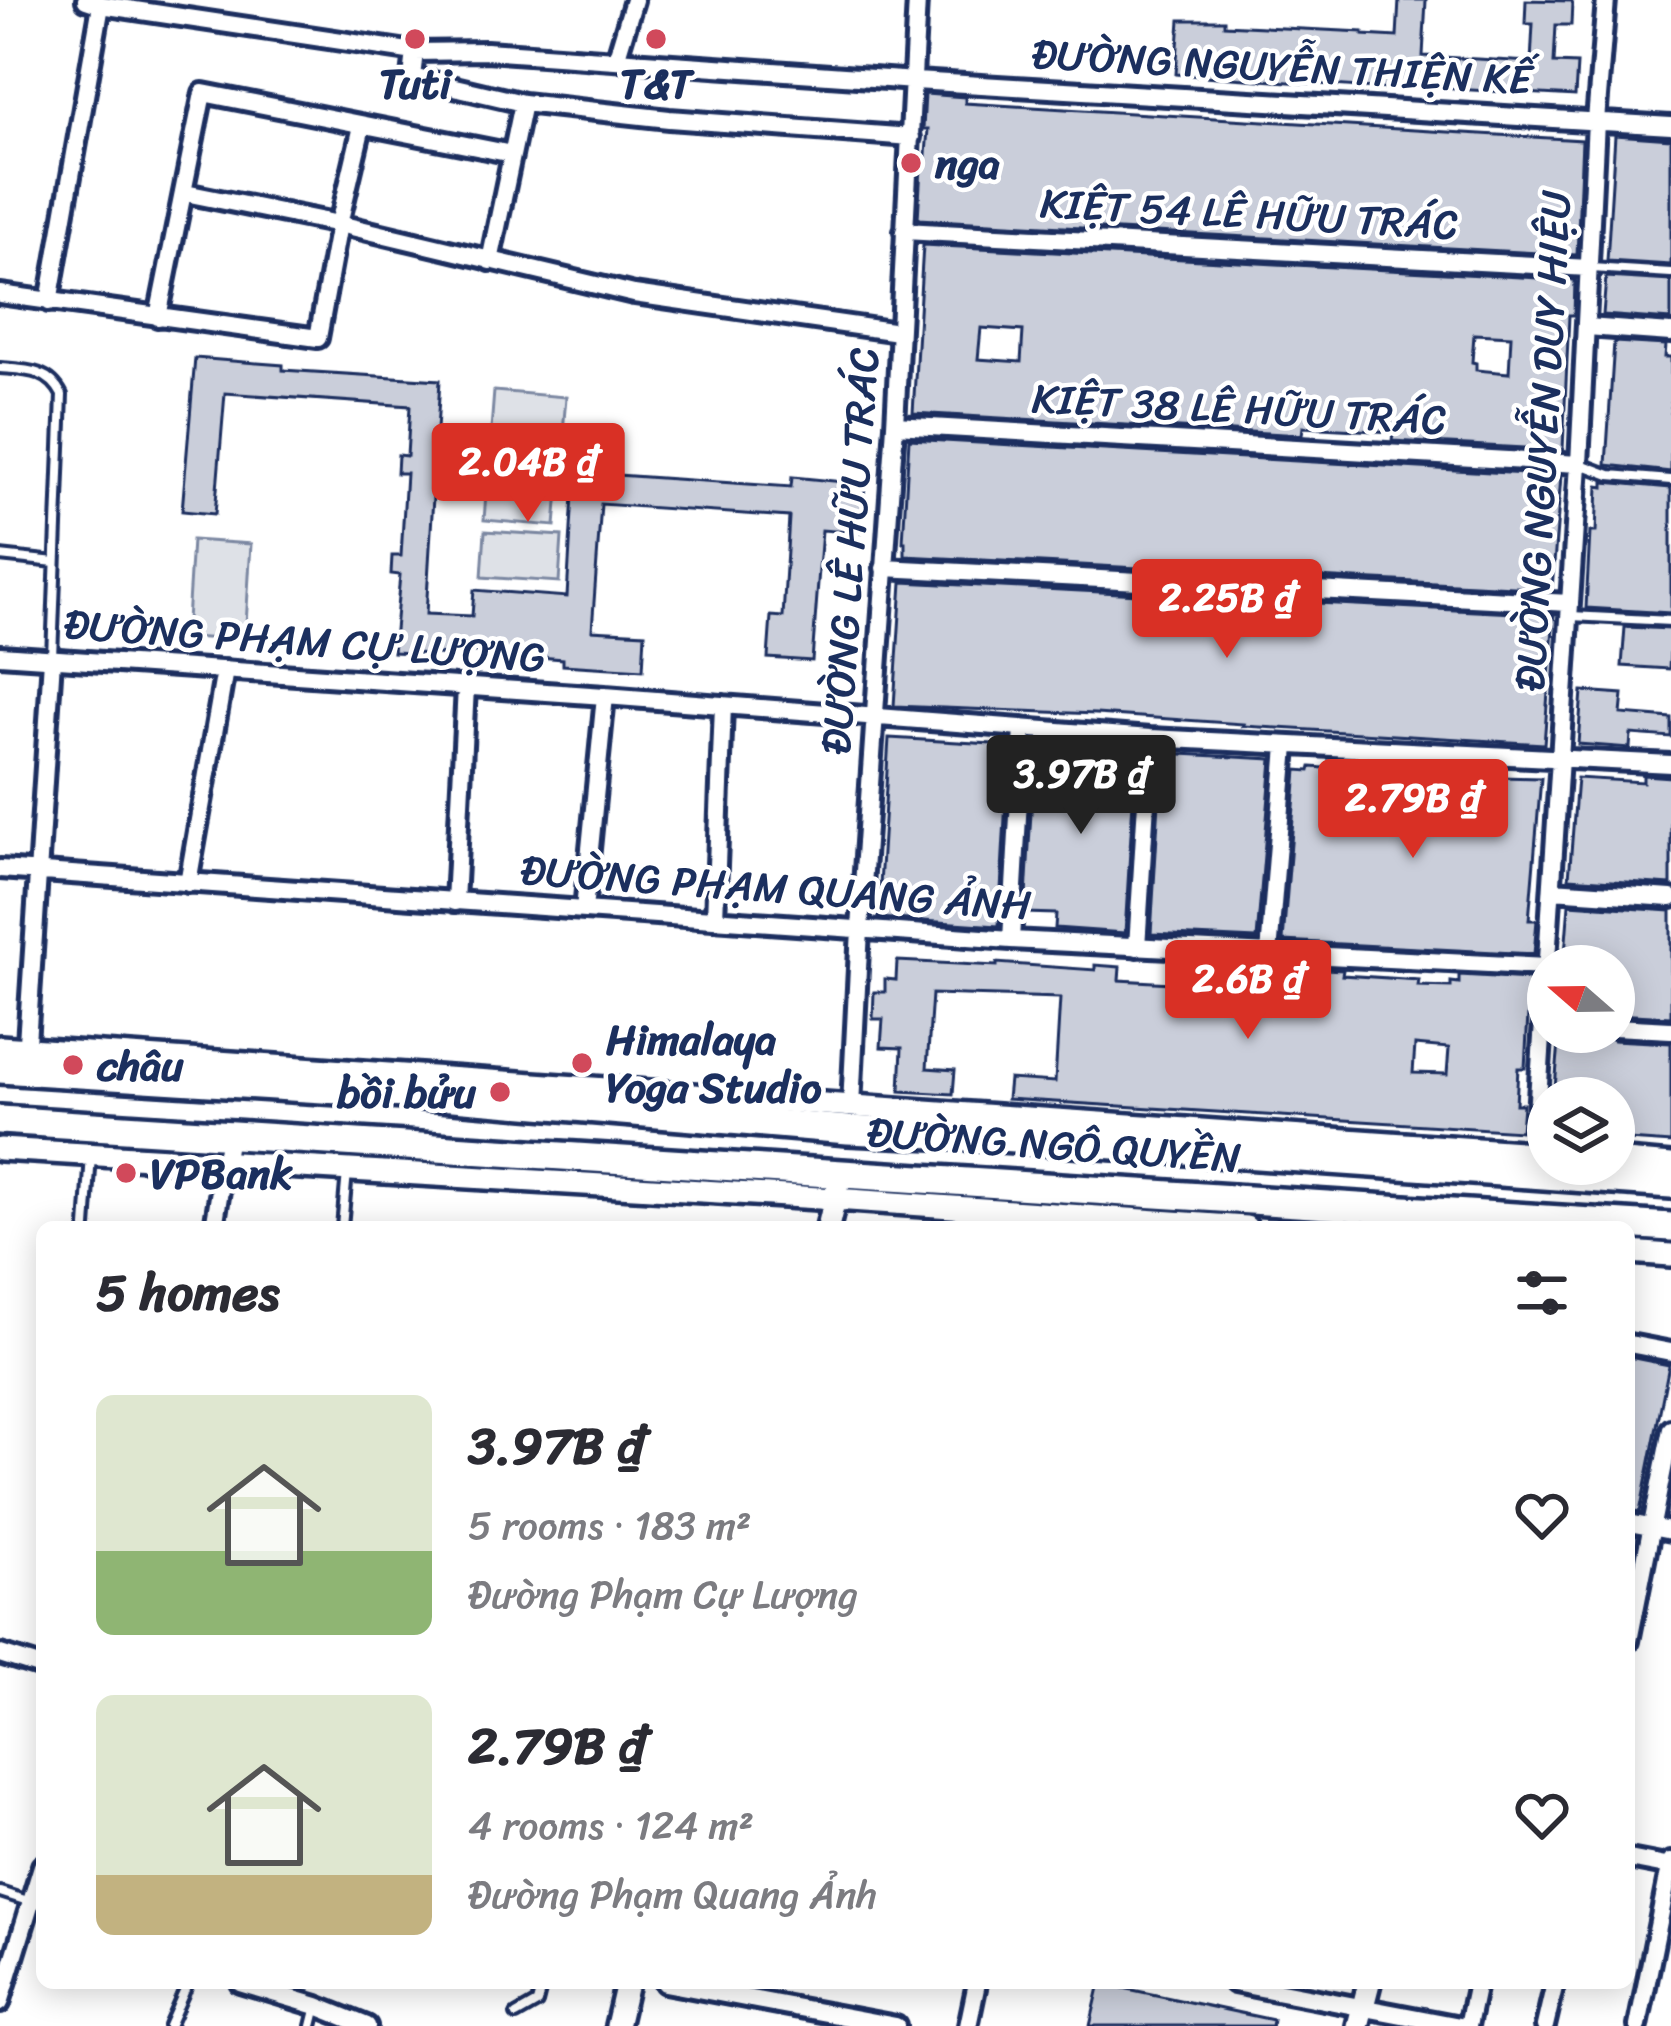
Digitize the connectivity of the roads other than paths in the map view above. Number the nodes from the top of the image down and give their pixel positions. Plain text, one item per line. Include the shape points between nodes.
1 (634, 0) edge
2 (917, 0) edge
3 (1606, 0) edge
4 (94, 2) edge
5 (416, 52) junction
6 (616, 60) junction
7 (915, 81) junction
8 (523, 103) junction
9 (1596, 121) junction
10 (362, 126) junction
11 (1671, 126) edge
12 (911, 137) junction
13 (512, 154) junction
14 (185, 193) junction
15 (339, 224) junction
16 (904, 231) junction
17 (490, 261) junction
18 (1589, 268) junction
19 (1671, 273) edge
20 (0, 294) edge
21 (49, 302) junction
22 (158, 317) junction
23 (1587, 328) junction
24 (898, 332) junction
25 (1671, 333) edge
26 (0, 368) edge
27 (895, 424) junction
28 (1580, 464) junction
29 (1671, 480) edge
30 (0, 556) edge
31 (55, 562) junction
32 (884, 568) junction
33 (1570, 609) junction
34 (1671, 621) edge
35 (0, 655) edge
36 (52, 658) junction
37 (225, 670) junction
38 (466, 687) junction
39 (605, 696) junction
40 (723, 706) junction
41 (875, 717) junction
42 (1023, 728) junction
43 (1150, 738) junction
44 (1286, 746) junction
45 (1559, 758) junction
46 (1671, 764) edge
47 (0, 869) edge
48 (38, 872) junction
49 (188, 883) junction
50 (1552, 890) junction
51 (1671, 898) edge
52 (455, 902) junction
53 (584, 910) junction
54 (715, 919) junction
55 (860, 929) junction
56 (1011, 940) junction
57 (1548, 945) edge
58 (1136, 947) junction
59 (1269, 954) junction
60 (1527, 966) edge
61 (1635, 1028) edge
62 (1671, 1030) edge
63 (0, 1047) edge
64 (17, 1063) edge
65 (849, 1118) junction
66 (0, 1120) edge
67 (226, 1148) junction
68 (0, 1149) edge
69 (91, 1153) junction
70 (1527, 1160) edge
71 (1635, 1162) edge
72 (1671, 1166) edge
73 (347, 1171) junction
74 (1635, 1178) edge
75 (1671, 1184) edge
76 (837, 1185) junction
77 (86, 1221) edge
78 (215, 1221) edge
79 (343, 1221) edge
80 (829, 1221) edge
81 (1188, 1221) edge
82 (1503, 1221) edge
83 (1635, 1226) edge
84 (1671, 1227) edge
85 (1635, 1252) edge
86 (1671, 1255) edge
87 (1635, 1345) edge
88 (1671, 1352) edge
89 (1671, 1429) edge
90 (1662, 1529) edge
91 (1635, 1621) edge
92 (0, 1654) edge
93 (36, 1665) edge
94 (1635, 1860) edge
95 (1671, 1865) edge
96 (0, 1892) edge
97 (36, 1904) edge
98 (36, 1907) edge
99 (185, 1989) edge
100 (260, 1989) edge
101 (540, 1989) edge
102 (625, 1989) edge
103 (697, 1989) edge
104 (976, 1989) edge
105 (1256, 1989) edge
106 (1475, 1989) edge
107 (1554, 1989) edge
108 (0, 2003) edge
109 (317, 2006) junction
110 (516, 2015) dead end
111 (1359, 2017) edge
112 (169, 2026) edge
113 (312, 2026) edge
114 (367, 2026) edge
115 (616, 2026) edge
116 (896, 2026) edge
117 (968, 2026) edge
118 (1464, 2026) edge
119 (1545, 2026) edge
120 (1639, 2026) edge

1 - 6 street
2 - 7 street, ĐƯỜNG LÊ HỮU TRÁC
3 - 9 street, ĐƯỜNG NGUYỄN DUY HIỆU
4 - 5 street, ĐƯỜNG NGUYỄN THIỆN KẾ
4 - 21 street, ĐƯỜNG NGUYỄN THIỆN KẾ
5 - 6 street, ĐƯỜNG NGUYỄN THIỆN KẾ
5 - 8 street via 412,77
6 - 7 street, ĐƯỜNG NGUYỄN THIỆN KẾ
7 - 9 street, ĐƯỜNG NGUYỄN THIỆN KẾ
7 - 12 street, ĐƯỜNG LÊ HỮU TRÁC
8 - 12 street
8 - 13 street
9 - 11 street, ĐƯỜNG NGUYỄN THIỆN KẾ
9 - 18 street, ĐƯỜNG NGUYỄN DUY HIỆU
10 - 13 street
10 - 14 street via 203,93
10 - 15 street
12 - 16 street, ĐƯỜNG LÊ HỮU TRÁC
13 - 17 street
14 - 15 street
14 - 22 street
15 - 17 street
15 - 22 street via 318,338
16 - 18 street, KIỆT 54 LÊ HỮU TRÁC
16 - 24 street, ĐƯỜNG LÊ HỮU TRÁC
17 - 24 street via 634,293
18 - 19 lane
18 - 23 street, ĐƯỜNG NGUYỄN DUY HIỆU
20 - 21 street
21 - 22 street
23 - 25 street
23 - 28 street, ĐƯỜNG NGUYỄN DUY HIỆU
24 - 27 street, ĐƯỜNG LÊ HỮU TRÁC
26 - 31 lane via 41,373 62,395
27 - 28 street, KIỆT 38 LÊ HỮU TRÁC
27 - 32 street, ĐƯỜNG LÊ HỮU TRÁC
28 - 29 lane via 1610,476
28 - 33 street, ĐƯỜNG NGUYỄN DUY HIỆU
30 - 31 lane
31 - 36 lane
32 - 33 street
32 - 41 street, ĐƯỜNG LÊ HỮU TRÁC
33 - 34 lane
33 - 45 street, ĐƯỜNG NGUYỄN DUY HIỆU
35 - 36 street, ĐƯỜNG PHẠM CỰ LƯỢNG
36 - 37 street, ĐƯỜNG PHẠM CỰ LƯỢNG
36 - 48 street
37 - 38 street, ĐƯỜNG PHẠM CỰ LƯỢNG
37 - 49 street
38 - 39 street, ĐƯỜNG PHẠM CỰ LƯỢNG
38 - 52 street
39 - 40 street, ĐƯỜNG PHẠM CỰ LƯỢNG
39 - 53 street, ĐƯỜNG PHẠM CỰ LƯỢNG
40 - 41 street, ĐƯỜNG PHẠM CỰ LƯỢNG
40 - 54 street
41 - 42 street, ĐƯỜNG PHẠM CỰ LƯỢNG
41 - 55 street, ĐƯỜNG LÊ HỮU TRÁC
42 - 43 street, ĐƯỜNG PHẠM CỰ LƯỢNG
42 - 56 street
43 - 44 street, ĐƯỜNG PHẠM CỰ LƯỢNG
43 - 58 street
44 - 45 street, ĐƯỜNG PHẠM CỰ LƯỢNG
44 - 59 street
45 - 46 street, ĐƯỜNG PHẠM CỰ LƯỢNG
45 - 50 street, ĐƯỜNG NGUYỄN DUY HIỆU
47 - 48 street, ĐƯỜNG PHẠM QUANG ẢNH
48 - 49 street, ĐƯỜNG PHẠM QUANG ẢNH
48 - 64 street
49 - 52 street, ĐƯỜNG PHẠM QUANG ẢNH
50 - 51 street
50 - 57 street, ĐƯỜNG NGUYỄN DUY HIỆU
52 - 53 street, ĐƯỜNG PHẠM QUANG ẢNH
53 - 54 street, ĐƯỜNG PHẠM QUANG ẢNH
54 - 55 street, ĐƯỜNG PHẠM QUANG ẢNH
55 - 56 street, ĐƯỜNG PHẠM QUANG ẢNH
55 - 65 street, ĐƯỜNG LÊ HỮU TRÁC
56 - 58 street, ĐƯỜNG PHẠM QUANG ẢNH
58 - 59 street, ĐƯỜNG PHẠM QUANG ẢNH
59 - 60 street, ĐƯỜNG PHẠM QUANG ẢNH
61 - 62 street
63 - 64 street, ĐƯỜNG NGÔ QUYỀN
64 - 65 highway, ĐƯỜNG NGÔ QUYỀN
65 - 70 highway, ĐƯỜNG NGÔ QUYỀN via 1000,1137
65 - 76 highway
66 - 67 highway, ĐƯỜNG NGÔ QUYỀN
67 - 69 street, ĐƯỜNG NGÔ QUYỀN
67 - 73 street, ĐƯỜNG NGÔ QUYỀN
67 - 76 highway, ĐƯỜNG NGÔ QUYỀN
67 - 78 street
68 - 69 street, ĐƯỜNG NGÔ QUYỀN
69 - 77 lane
71 - 72 street
73 - 76 street, ĐƯỜNG NGÔ QUYỀN
73 - 79 lane
74 - 75 highway, ĐƯỜNG NGÔ QUYỀN
76 - 80 street
76 - 81 street, ĐƯỜNG NGÔ QUYỀN
76 - 82 highway, ĐƯỜNG NGÔ QUYỀN
83 - 84 highway, ĐƯỜNG NGÔ QUYỀN
85 - 86 street
87 - 88 street
89 - 90 street
90 - 91 street
92 - 93 street
94 - 95 street
95 - 120 street
96 - 97 lane
98 - 108 street
99 - 112 lane
100 - 109 street
101 - 110 lane via 537,2002
102 - 115 street
103 - 116 street
104 - 117 street
105 - 111 street
106 - 118 street
107 - 119 street
109 - 113 lane
109 - 114 street
111 - 118 street

